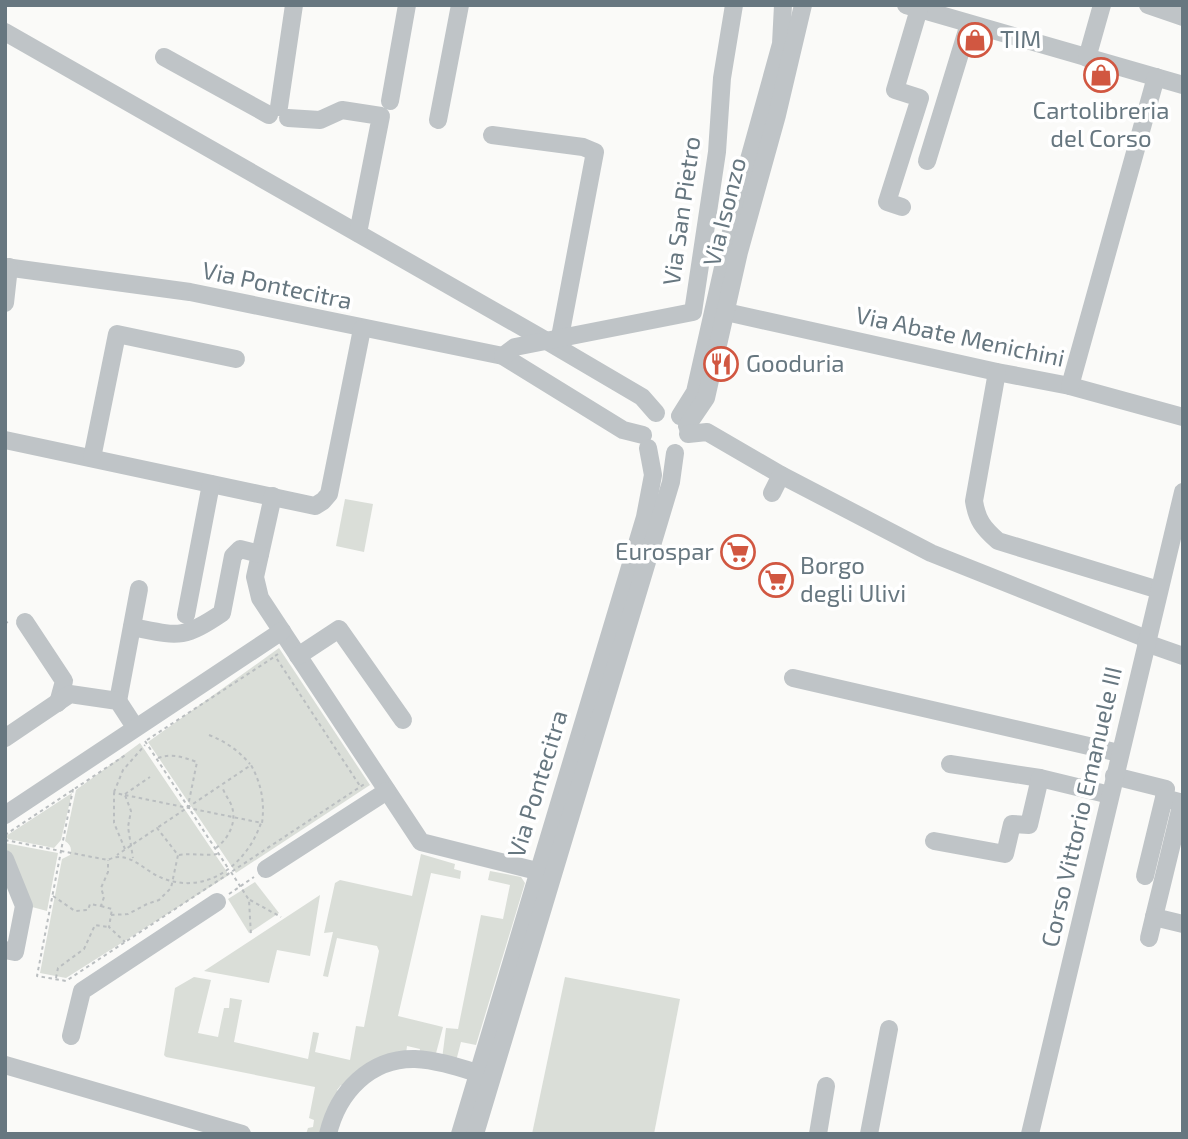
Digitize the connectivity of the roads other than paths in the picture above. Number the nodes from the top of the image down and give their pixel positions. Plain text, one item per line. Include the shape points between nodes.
1 (294, 5) edge
2 (407, 5) edge
3 (460, 5) edge
4 (734, 5) edge
5 (783, 5) edge
6 (803, 5) edge
7 (1102, 5) edge
8 (1148, 5) edge
9 (912, 7) edge
10 (1183, 18) edge
11 (969, 24) junction
12 (5, 32) edge
13 (164, 57) dead end
14 (1087, 58) junction
15 (1156, 77) junction
16 (1183, 85) edge
17 (390, 101) dead end
18 (278, 114) junction
19 (438, 120) dead end
20 (492, 135) dead end
21 (928, 161) dead end
22 (902, 207) dead end
23 (358, 233) junction
24 (7, 267) edge
25 (5, 303) edge
26 (726, 312) junction
27 (362, 329) junction
28 (553, 339) junction
29 (503, 356) junction
30 (236, 359) dead end
31 (997, 372) junction
32 (1070, 386) junction
33 (656, 412) junction
34 (1183, 416) edge
35 (685, 425) junction
36 (5, 440) edge
37 (645, 441) junction
38 (675, 453) junction
39 (92, 458) junction
40 (781, 475) junction
41 (211, 484) junction
42 (1183, 492) edge
43 (772, 494) dead end
44 (273, 496) junction
45 (1180, 518) edge
46 (260, 554) junction
47 (139, 589) dead end
48 (1159, 590) junction
49 (186, 614) dead end
50 (18, 621) road end
51 (132, 627) junction
52 (1147, 641) junction
53 (290, 644) junction
54 (1183, 656) edge
55 (793, 678) dead end
56 (118, 701) junction
57 (58, 702) junction
58 (403, 720) dead end
59 (142, 737) junction
60 (5, 738) edge
61 (1119, 753) junction
62 (950, 764) dead end
63 (1114, 776) junction
64 (1040, 778) junction
65 (382, 783) junction
66 (1110, 794) junction
67 (1176, 801) edge
68 (5, 816) edge
69 (934, 841) dead end
70 (5, 859) edge
71 (265, 869) road end
72 (545, 873) junction
73 (1144, 876) dead end
74 (217, 902) road end
75 (1154, 917) junction
76 (1183, 925) edge
77 (1149, 938) dead end
78 (5, 950) edge
79 (889, 1029) dead end
80 (71, 1036) dead end
81 (5, 1065) edge
82 (486, 1075) junction
83 (826, 1086) dead end
84 (216, 1130) edge
85 (242, 1134) edge
86 (328, 1134) edge
87 (460, 1134) edge
88 (475, 1134) edge
89 (818, 1134) edge
90 (869, 1134) edge
91 (1030, 1134) edge

1 - 18 street
2 - 17 street
3 - 19 street
4 - 28 street, Via San Pietro via 693,312
5 - 35 street, Via Isonzo via 781,44 740,192
6 - 26 street, Via Isonzo
7 - 14 street
8 - 10 street
9 - 11 street
9 - 22 street via 895,90 920,98 887,202
11 - 14 street
11 - 21 street
12 - 23 street
13 - 18 street
14 - 15 street
15 - 16 street
15 - 32 street
18 - 23 street via 320,120 342,110 381,116
20 - 28 street via 595,152
23 - 28 street
24 - 25 street
24 - 27 street, Via Pontecitra via 190,292
26 - 31 street, Via Abate Menichini
26 - 35 street, Via Isonzo via 706,398
27 - 29 street, Via Pontecitra
27 - 44 street via 329,494 315,506
28 - 29 street, Via San Pietro via 515,347
28 - 33 street via 642,397
29 - 37 street, Via Pontecitra
30 - 39 street via 117,334
31 - 32 street, Via Abate Menichini
31 - 48 street via 974,500 984,529 998,541
32 - 34 street, Via Abate Menichini
33 - 35 street via 668,411
33 - 37 street via 643,428
35 - 38 street via 685,444
35 - 40 street
36 - 39 street
37 - 38 street via 659,455
37 - 72 street, Via Pontecitra via 653,475 645,517
38 - 72 street, Via Pontecitra via 663,527 646,583
39 - 41 street
40 - 43 street
40 - 52 street via 931,553
41 - 44 street
41 - 49 street
42 - 45 street, Corso Vittorio Emanuele III
44 - 46 street
45 - 48 street, Corso Vittorio Emanuele III
46 - 51 street via 240,549 233,556 222,613 201,627 171,634
46 - 53 street via 255,576 260,598
47 - 51 street
48 - 52 street, Corso Vittorio Emanuele III
50 - 57 street via 64,681
51 - 56 street
52 - 54 street
52 - 61 street, Corso Vittorio Emanuele III
53 - 58 street via 339,629
53 - 59 street
53 - 65 street
55 - 61 street
56 - 57 street via 70,694
56 - 59 street
57 - 60 street
59 - 68 street
61 - 63 street, Corso Vittorio Emanuele III
62 - 64 street
63 - 66 street, Corso Vittorio Emanuele III
63 - 67 street via 1166,789
64 - 66 street
64 - 69 street via 1029,825 1012,824 1005,854
65 - 71 street
65 - 72 street via 421,842
66 - 91 street, Corso Vittorio Emanuele III
67 - 73 street
67 - 75 street
70 - 78 street via 24,906 15,952
72 - 82 street, Via Pontecitra
74 - 80 street via 82,991
75 - 76 street
75 - 77 street
79 - 90 street
81 - 84 street
82 - 86 street via 415,1059 371,1070 338,1105
82 - 87 street, Via Pontecitra
82 - 88 street, Via Pontecitra
83 - 89 street
84 - 85 street

